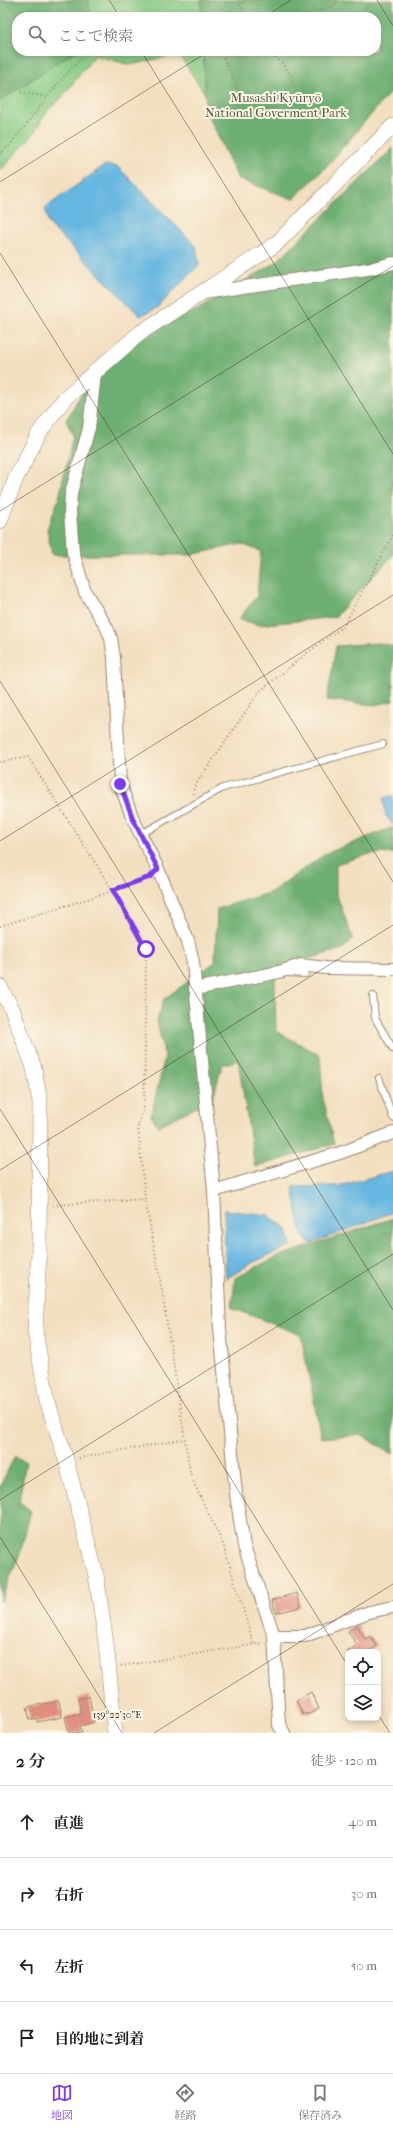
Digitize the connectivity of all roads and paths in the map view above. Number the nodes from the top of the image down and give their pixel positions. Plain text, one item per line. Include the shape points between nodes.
1 (239, 0) edge
2 (299, 0) edge
3 (337, 0) edge
4 (243, 12) edge
5 (84, 56) edge
6 (223, 56) edge
7 (275, 56) edge
8 (21, 92) dead end
9 (47, 97) junction
10 (393, 126) edge
11 (0, 154) edge
12 (389, 266) edge
13 (200, 293) junction
14 (94, 374) junction
15 (0, 521) edge
16 (393, 535) edge
17 (383, 744) dead end
18 (0, 762) edge
19 (192, 807) junction
20 (141, 834) junction
21 (158, 869) junction
22 (113, 890) junction
23 (0, 926) edge
24 (393, 968) edge
25 (279, 972) junction
26 (305, 974) dead end
27 (0, 987) edge
28 (196, 989) junction
29 (373, 996) dead end
30 (393, 1049) edge
31 (379, 1078) dead end
32 (393, 1118) edge
33 (393, 1133) edge
34 (214, 1191) junction
35 (145, 1199) junction
36 (39, 1206) junction
37 (185, 1439) junction
38 (66, 1460) junction
39 (393, 1607) edge
40 (274, 1639) junction
41 (254, 1644) junction
42 (109, 1668) junction
43 (115, 1733) edge
44 (284, 1733) edge

1 - 4 path
2 - 3 path via 318,11 334,6
5 - 9 path
6 - 7 path via 246,102 260,108 280,106 295,98 296,87 293,78
8 - 9 path
9 - 11 path
10 - 13 street via 276,244
12 - 13 street
13 - 14 street via 140,333
14 - 15 street via 65,398 39,433 13,484
14 - 20 street via 88,428 71,493 73,552 85,592 111,638 120,784
16 - 19 path via 343,627 259,692 194,787
17 - 19 lane via 223,788
18 - 22 path via 28,757
19 - 20 lane
20 - 21 street
21 - 22 path via 150,877
21 - 28 street via 188,941
22 - 23 path
22 - 35 path via 146,949 144,1107 138,1126
24 - 25 street via 325,968 301,965
25 - 26 lane
25 - 28 street
27 - 36 street via 12,1009 34,1068 40,1102
28 - 34 street
29 - 30 lane via 375,1018
31 - 32 lane
33 - 34 street via 343,1152
34 - 40 street via 220,1329 236,1494 244,1546
35 - 36 path
35 - 37 path
36 - 38 street via 35,1331 47,1400
37 - 38 path
37 - 41 path via 190,1472 223,1544
38 - 42 street via 96,1575
39 - 40 street via 369,1612 306,1636
40 - 41 path
40 - 44 street via 279,1725
41 - 42 path
42 - 43 street

